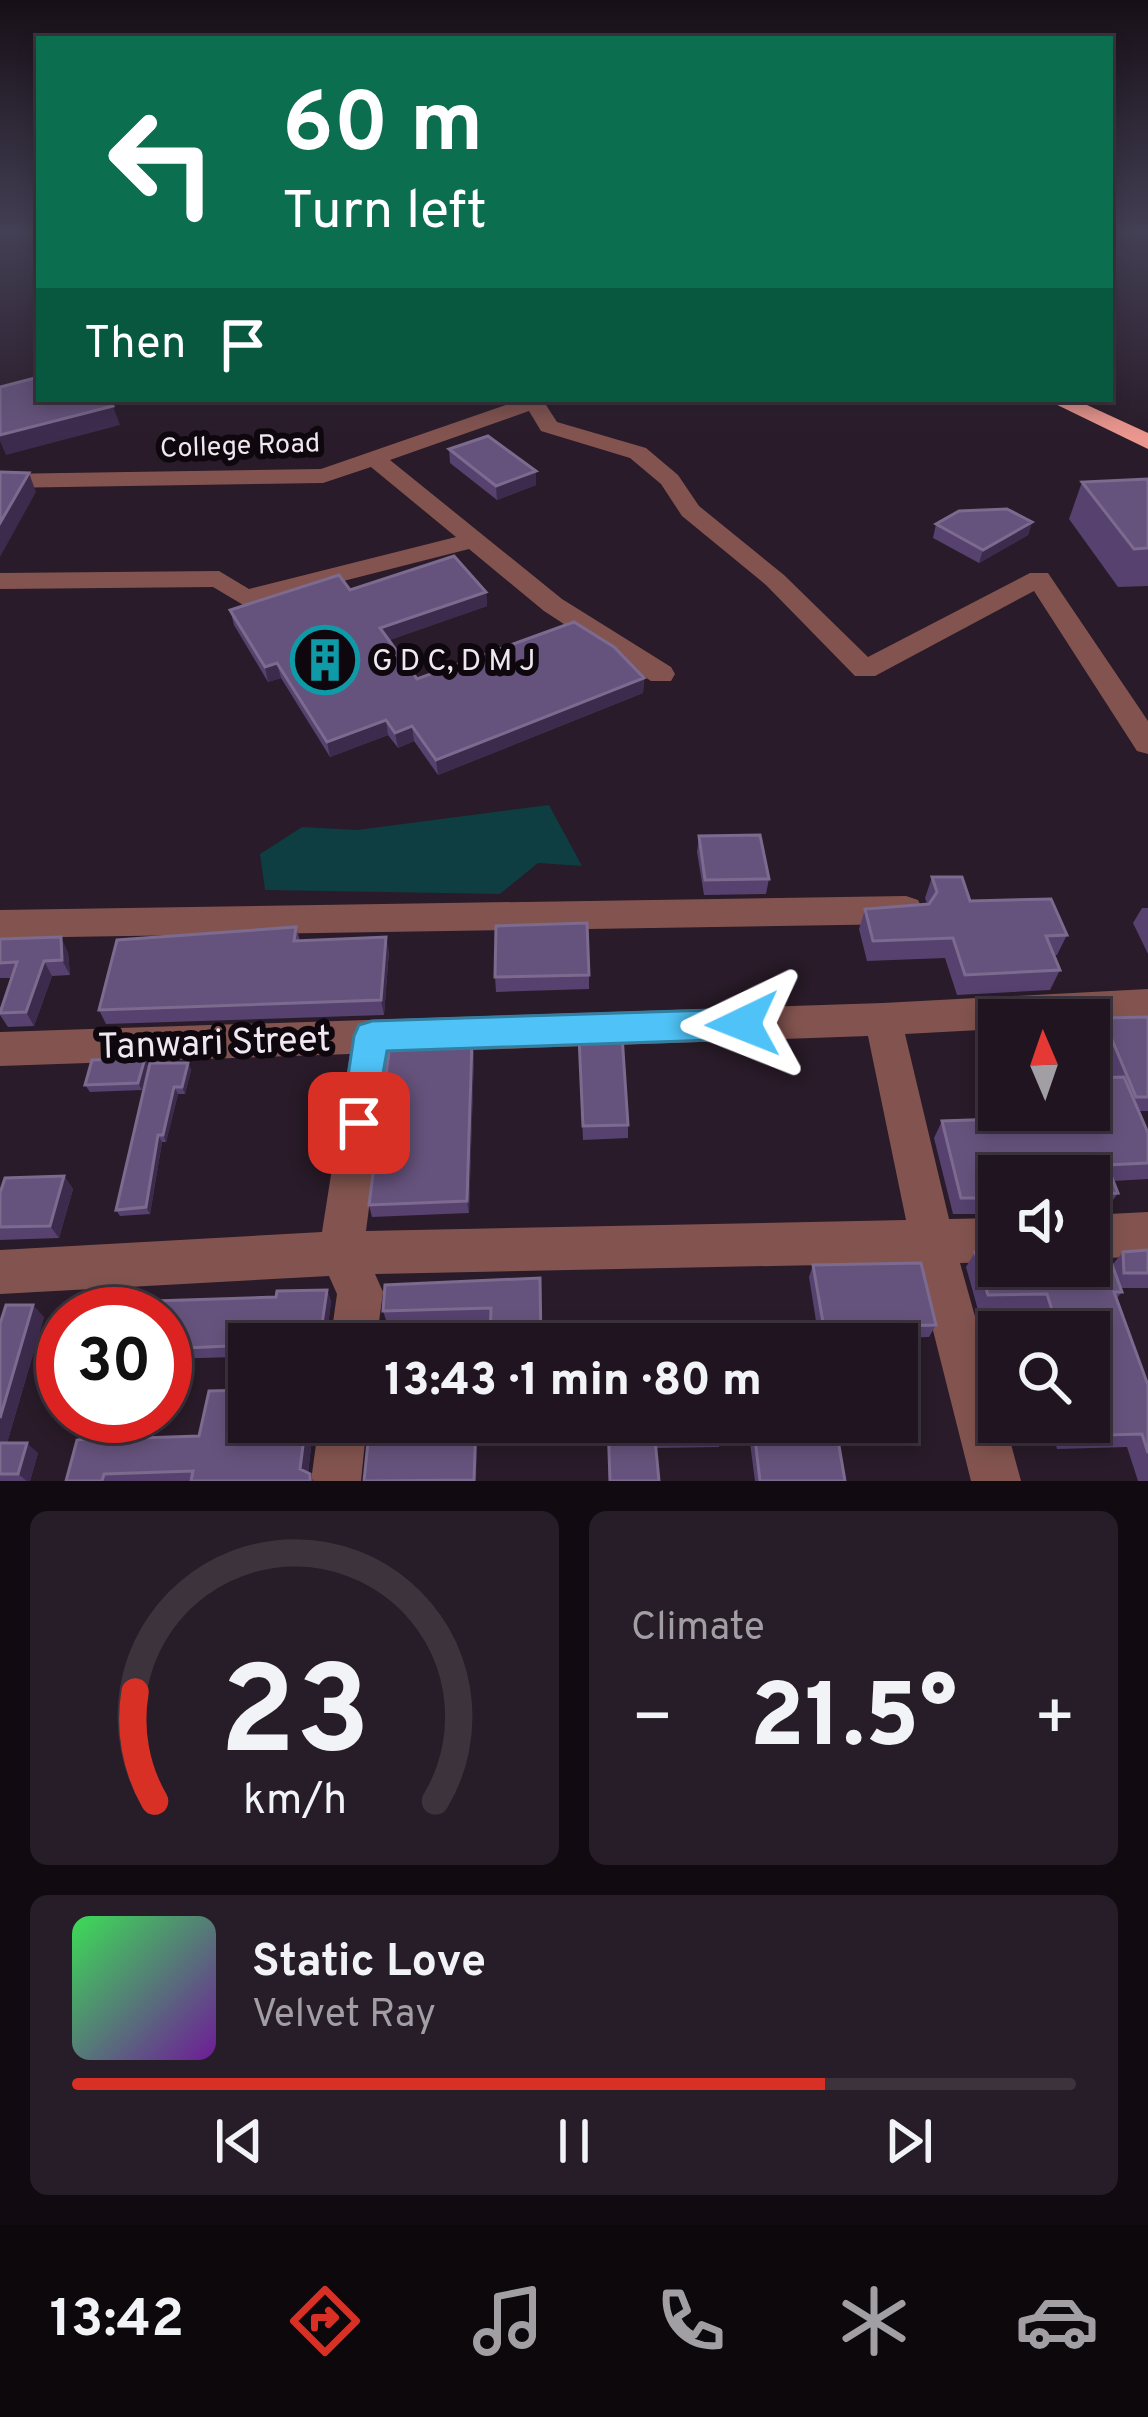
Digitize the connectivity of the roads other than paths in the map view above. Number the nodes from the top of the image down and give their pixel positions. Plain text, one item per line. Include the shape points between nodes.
1 (532, 402) edge
2 (539, 402) edge
3 (1062, 402) edge
4 (1148, 442) edge
5 (374, 458) junction
6 (0, 481) edge
7 (475, 540) junction
8 (0, 581) edge
9 (661, 674) dead end
10 (1148, 744) edge
11 (909, 910) edge
12 (0, 924) edge
13 (1148, 1005) edge
14 (883, 1019) junction
15 (372, 1036) junction
16 (0, 1049) edge
17 (1148, 1234) edge
18 (1110, 1236) edge
19 (978, 1241) edge
20 (932, 1243) junction
21 (341, 1253) junction
22 (0, 1272) edge
23 (356, 1323) edge
24 (340, 1443) edge
25 (335, 1481) edge
26 (995, 1481) edge

1 - 5 street, College Road
2 - 10 street via 549,426 638,453 865,670 1039,578
3 - 4 highway
5 - 6 street, College Road via 323,476
5 - 7 street
7 - 8 street via 245,598 218,579
7 - 9 street via 553,604
11 - 12 street
13 - 14 street, Tanwari Street
14 - 15 street, Tanwari Street
14 - 20 street
15 - 16 street, Tanwari Street
15 - 21 street
17 - 18 street
19 - 20 street
20 - 21 street
20 - 26 street
21 - 22 street
21 - 23 street via 360,1292
24 - 25 street

